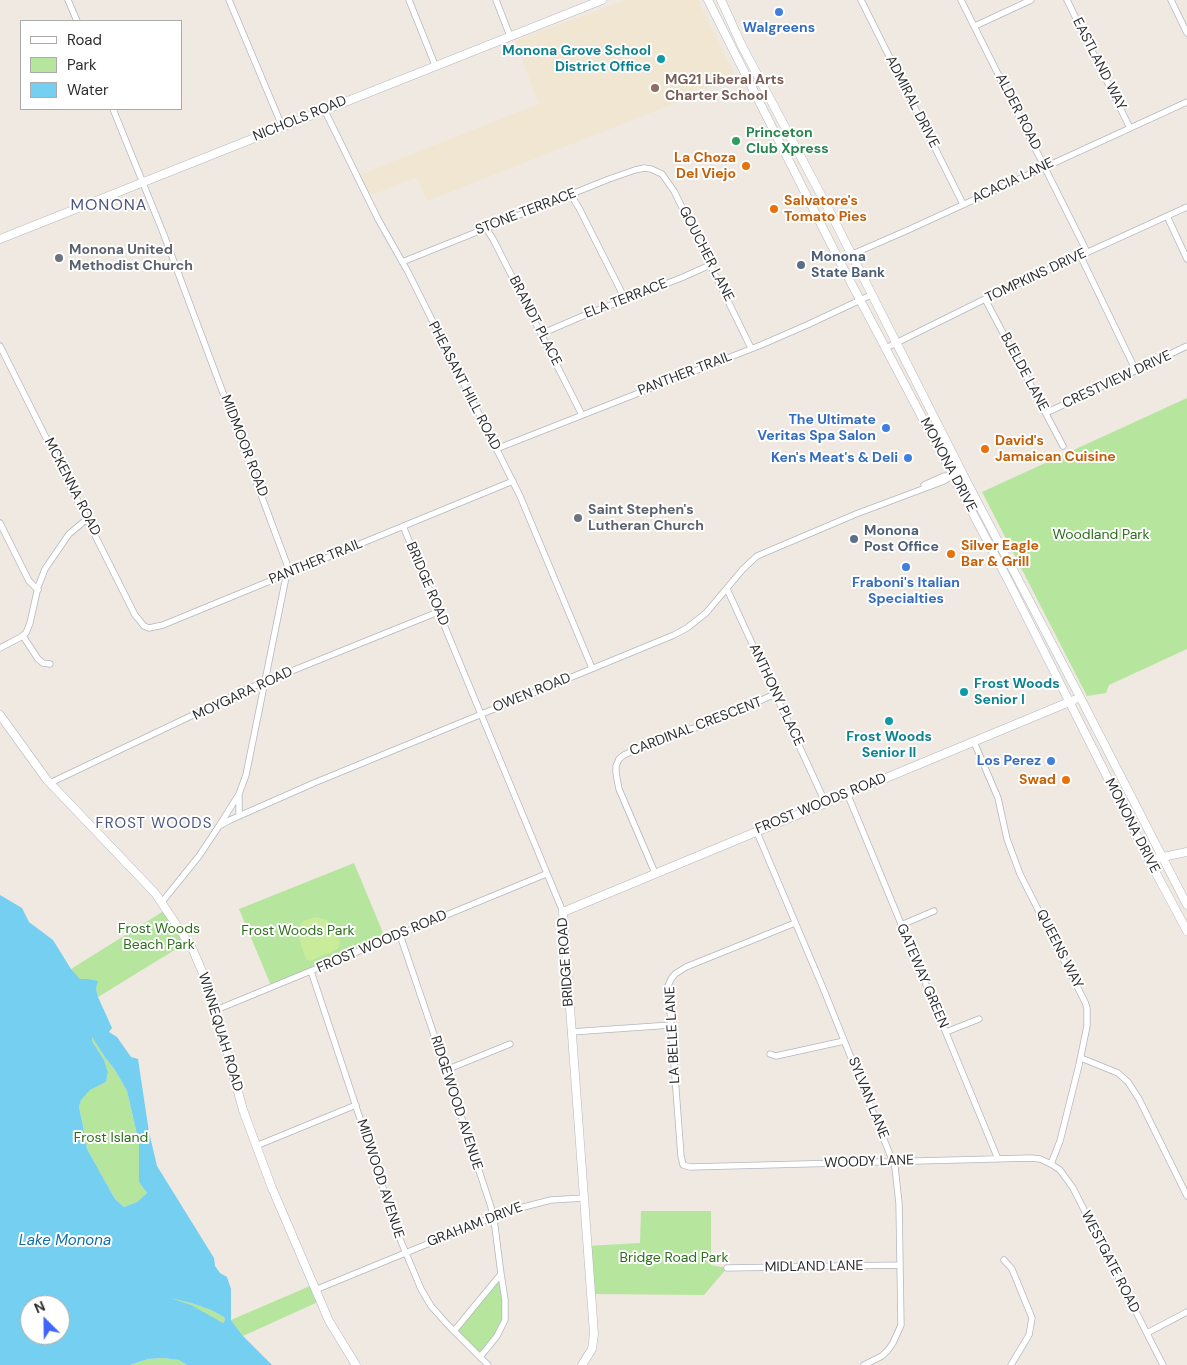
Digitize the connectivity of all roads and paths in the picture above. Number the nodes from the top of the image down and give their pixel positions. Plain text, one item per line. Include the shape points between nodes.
1 (68, 0) edge
2 (229, 0) edge
3 (409, 0) edge
4 (496, 0) edge
5 (602, 0) edge
6 (708, 0) edge
7 (721, 0) edge
8 (861, 0) edge
9 (962, 0) edge
10 (1031, 0) edge
11 (1066, 0) edge
12 (1170, 0) edge
13 (77, 20) edge
14 (975, 26) junction
15 (1187, 33) edge
16 (510, 36) junction
17 (435, 65) junction
18 (1187, 102) edge
19 (324, 109) junction
20 (113, 110) edge
21 (282, 126) junction
22 (1130, 128) junction
23 (1045, 167) junction
24 (651, 169) joint
25 (143, 182) junction
26 (571, 195) junction
27 (963, 204) junction
28 (1187, 207) edge
29 (1167, 216) junction
30 (486, 228) junction
31 (0, 239) edge
32 (1087, 252) junction
33 (852, 255) junction
34 (1080, 255) junction
35 (1187, 259) edge
36 (839, 260) junction
37 (402, 262) junction
38 (710, 265) junction
39 (871, 295) junction
40 (625, 299) junction
41 (985, 299) junction
42 (861, 300) junction
43 (541, 334) junction
44 (896, 343) junction
45 (0, 346) edge
46 (1187, 346) edge
47 (751, 348) junction
48 (886, 348) junction
49 (1136, 370) junction
50 (1046, 413) junction
51 (582, 415) junction
52 (1063, 446) dead end
53 (496, 449) junction
54 (962, 470) junction
55 (951, 475) junction
56 (513, 481) junction
57 (87, 519) junction
58 (0, 523) edge
59 (402, 526) junction
60 (288, 573) junction
61 (727, 589) junction
62 (38, 590) junction
63 (438, 612) junction
64 (146, 627) joint
65 (23, 636) junction
66 (0, 648) edge
67 (50, 664) dead end
68 (592, 668) junction
69 (265, 682) junction
70 (775, 694) junction
71 (1080, 697) junction
72 (1070, 702) junction
73 (480, 714) junction
74 (0, 715) edge
75 (974, 742) junction
76 (50, 783) junction
77 (847, 793) junction
78 (239, 794) junction
79 (825, 802) junction
80 (239, 816) junction
81 (219, 826) junction
82 (756, 830) junction
83 (1187, 852) edge
84 (1161, 856) junction
85 (1148, 860) junction
86 (656, 873) junction
87 (546, 874) junction
88 (162, 902) junction
89 (1187, 905) edge
90 (934, 911) dead end
91 (563, 912) junction
92 (795, 923) junction
93 (901, 925) junction
94 (1187, 931) edge
95 (400, 935) junction
96 (311, 971) junction
97 (216, 1010) junction
98 (979, 1019) dead end
99 (671, 1025) junction
100 (572, 1032) junction
101 (946, 1032) junction
102 (844, 1041) junction
103 (510, 1044) dead end
104 (770, 1054) dead end
105 (1081, 1058) junction
106 (446, 1070) junction
107 (356, 1105) junction
108 (256, 1146) junction
109 (998, 1159) junction
110 (893, 1162) junction
111 (1052, 1164) junction
112 (686, 1166) joint
113 (1187, 1196) edge
114 (584, 1198) junction
115 (493, 1216) junction
116 (405, 1253) junction
117 (1004, 1260) dead end
118 (900, 1265) junction
119 (727, 1268) dead end
120 (500, 1274) junction
121 (315, 1290) junction
122 (1187, 1312) edge
123 (454, 1331) junction
124 (1147, 1333) junction
125 (480, 1357) junction
126 (356, 1365) edge
127 (488, 1365) edge
128 (582, 1365) edge
129 (864, 1365) edge
130 (1011, 1365) edge
131 (1163, 1365) edge

1 - 13 street
2 - 21 street
3 - 17 street
4 - 16 street
5 - 16 street, NICHOLS ROAD
6 - 36 street, MONONA DRIVE
7 - 33 street, MONONA DRIVE
8 - 27 street, ADMIRAL DRIVE
9 - 14 street, ALDER ROAD
10 - 14 street
11 - 22 street, EASTLAND WAY
12 - 15 street
14 - 23 street, ALDER ROAD
16 - 17 street, NICHOLS ROAD
17 - 19 street, NICHOLS ROAD
18 - 22 street, ACACIA LANE
19 - 21 street, NICHOLS ROAD
19 - 37 street, PHEASANT HILL ROAD
20 - 25 street, MIDMOOR ROAD
21 - 25 street, NICHOLS ROAD
22 - 23 street, ACACIA LANE
23 - 27 street, ACACIA LANE
23 - 32 street, ALDER ROAD
24 - 26 street, STONE TERRACE via 635,170
24 - 38 street, GOUCHER LANE via 662,174 674,192
25 - 31 street, NICHOLS ROAD
25 - 60 street, MIDMOOR ROAD via 288,563
26 - 30 street, STONE TERRACE
26 - 40 street
27 - 33 street, ACACIA LANE
28 - 29 street, TOMPKINS DRIVE
29 - 32 street, TOMPKINS DRIVE
29 - 35 street
30 - 37 street, STONE TERRACE
30 - 43 street, BRANDT PLACE
32 - 34 street, TOMPKINS DRIVE
33 - 36 street, ACACIA LANE
33 - 39 street, MONONA DRIVE
34 - 41 street, TOMPKINS DRIVE
34 - 49 street
36 - 42 street, MONONA DRIVE
37 - 53 street, PHEASANT HILL ROAD
38 - 40 street, ELA TERRACE
38 - 47 street, GOUCHER LANE
39 - 42 street, PANTHER TRAIL
39 - 44 street, MONONA DRIVE
40 - 43 street, ELA TERRACE
41 - 44 street, TOMPKINS DRIVE
41 - 50 street, BJELDE LANE
42 - 47 street, PANTHER TRAIL
42 - 48 street, MONONA DRIVE
43 - 51 street, BRANDT PLACE
44 - 48 street, TOMPKINS DRIVE
44 - 54 street, MONONA DRIVE
45 - 57 street, MCKENNA ROAD
46 - 49 street, CRESTVIEW DRIVE
47 - 51 street, PANTHER TRAIL
48 - 55 street, MONONA DRIVE
49 - 50 street, CRESTVIEW DRIVE
50 - 52 street, BJELDE LANE
51 - 53 street, PANTHER TRAIL
53 - 56 street, PHEASANT HILL ROAD
54 - 55 street, OWEN ROAD
54 - 71 street, MONONA DRIVE
55 - 61 street, OWEN ROAD via 757,556
55 - 72 street, MONONA DRIVE
56 - 59 street, PANTHER TRAIL
56 - 68 street, PHEASANT HILL ROAD
57 - 62 street via 62,542 45,570
57 - 64 street, MCKENNA ROAD via 135,615
58 - 62 street via 29,581
59 - 60 street, PANTHER TRAIL
59 - 63 street, BRIDGE ROAD
60 - 64 street, PANTHER TRAIL via 164,625
60 - 69 street, MIDMOOR ROAD
61 - 68 street, OWEN ROAD via 706,613 687,628
61 - 70 street, ANTHONY PLACE
62 - 65 street via 30,623
63 - 69 street, MOYGARA ROAD
63 - 73 street, BRIDGE ROAD
65 - 66 street
65 - 67 street via 40,662
68 - 73 street, OWEN ROAD
69 - 76 street, MOYGARA ROAD
69 - 78 street, MIDMOOR ROAD via 246,775
70 - 79 street, ANTHONY PLACE
70 - 86 street, CARDINAL CRESCENT via 706,725 663,737 619,759 616,766 618,785
71 - 72 street, FROST WOODS ROAD
71 - 84 street, MONONA DRIVE
72 - 75 street, FROST WOODS ROAD
72 - 85 street, MONONA DRIVE
73 - 80 street, OWEN ROAD
73 - 87 street, BRIDGE ROAD
74 - 76 street, WINNEQUAH ROAD
75 - 77 street, FROST WOODS ROAD
75 - 105 street, QUEENS WAY via 995,791 1020,874 1085,1002 1087,1026
76 - 88 street, WINNEQUAH ROAD
77 - 79 street, FROST WOODS ROAD
77 - 93 street, GATEWAY GREEN
78 - 80 street, MIDMOOR ROAD
78 - 81 street, MIDMOOR ROAD
79 - 82 street, FROST WOODS ROAD
80 - 81 street, OWEN ROAD
81 - 88 street, OWEN ROAD
82 - 86 street, FROST WOODS ROAD
82 - 92 street, SYLVAN LANE
83 - 84 street
84 - 85 street
84 - 89 street, MONONA DRIVE
85 - 94 street, MONONA DRIVE
86 - 91 street, FROST WOODS ROAD
87 - 91 street, BRIDGE ROAD
87 - 95 street, FROST WOODS ROAD
88 - 97 street, WINNEQUAH ROAD via 192,948
90 - 93 street
91 - 100 street, BRIDGE ROAD
92 - 99 street, LA BELLE LANE via 675,974 668,986
92 - 102 street, SYLVAN LANE
93 - 101 street, GATEWAY GREEN
95 - 96 street, FROST WOODS ROAD
95 - 106 street, RIDGEWOOD AVENUE
96 - 97 street, FROST WOODS ROAD
96 - 107 street, MIDWOOD AVENUE
97 - 108 street, WINNEQUAH ROAD
98 - 101 street
99 - 100 street
99 - 112 street, LA BELLE LANE via 681,1156
100 - 114 street, BRIDGE ROAD
101 - 109 street, GATEWAY GREEN
102 - 104 street via 776,1056
102 - 110 street, SYLVAN LANE
103 - 106 street
105 - 111 street, QUEENS WAY
105 - 113 street via 1118,1073 1128,1082
106 - 115 street, RIDGEWOOD AVENUE
107 - 108 street
107 - 116 street, MIDWOOD AVENUE
108 - 121 street, WINNEQUAH ROAD
109 - 110 street, WOODY LANE
109 - 111 street, WOODY LANE via 1031,1158
110 - 112 street, WOODY LANE
110 - 118 street, SYLVAN LANE via 899,1203
111 - 124 street, WESTGATE ROAD via 1072,1188
114 - 115 street, GRAHAM DRIVE via 551,1200
114 - 128 street, BRIDGE ROAD via 594,1334 592,1349
115 - 116 street, GRAHAM DRIVE
115 - 120 street, RIDGEWOOD AVENUE
116 - 121 street, GRAHAM DRIVE
116 - 123 street, MIDWOOD AVENUE via 431,1306
117 - 130 street via 1012,1269 1032,1318 1029,1335
118 - 119 street, MIDLAND LANE
118 - 129 street, SYLVAN LANE via 901,1325 888,1350
120 - 123 street
120 - 125 street, RIDGEWOOD AVENUE via 505,1320
121 - 126 street, WINNEQUAH ROAD via 329,1321
122 - 124 street
123 - 125 street, MIDWOOD AVENUE
124 - 131 street, WESTGATE ROAD
125 - 127 street, MIDWOOD AVENUE

